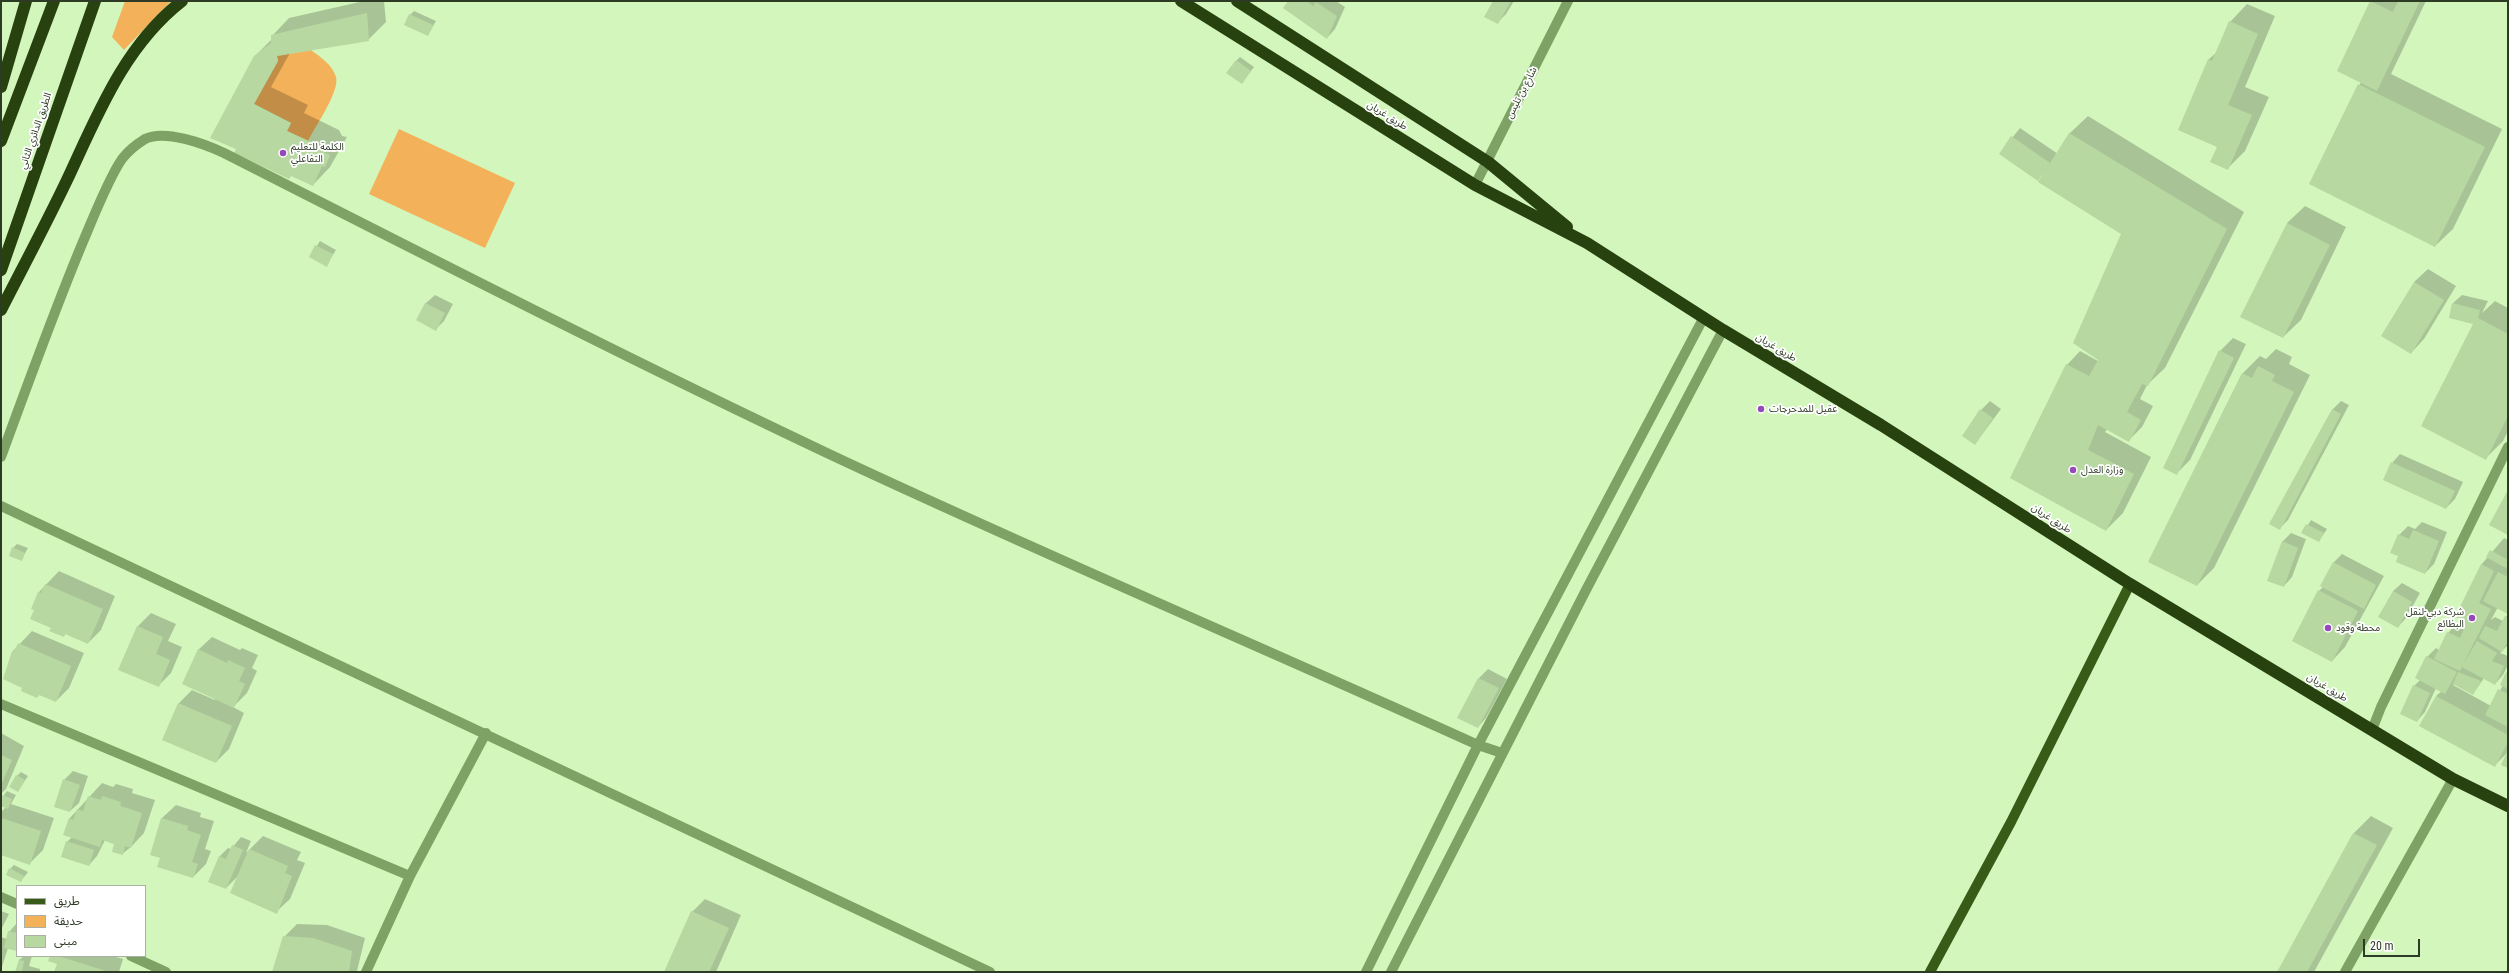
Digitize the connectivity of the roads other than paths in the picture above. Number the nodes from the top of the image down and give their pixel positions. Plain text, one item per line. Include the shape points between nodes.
1 (26, 1) edge
2 (54, 1) edge
3 (95, 1) edge
4 (182, 1) edge
5 (1181, 1) edge
6 (1237, 1) edge
7 (1568, 1) edge
8 (1, 87) edge
9 (1, 141) edge
10 (1488, 162) junction
11 (1475, 185) junction
12 (1587, 242) junction
13 (1, 270) edge
14 (1, 310) edge
15 (1704, 317) junction
16 (1723, 330) junction
17 (2508, 447) edge
18 (1, 457) edge
19 (1, 506) edge
20 (2130, 584) junction
21 (1, 704) edge
22 (2372, 730) junction
23 (486, 733) junction
24 (1478, 744) junction
25 (1502, 753) junction
26 (2452, 779) junction
27 (2508, 806) edge
28 (410, 876) junction
29 (1, 897) edge
30 (16, 904) edge
31 (133, 957) edge
32 (166, 972) edge
33 (366, 972) edge
34 (990, 972) edge
35 (1366, 972) edge
36 (1391, 972) edge
37 (1930, 972) edge
38 (2345, 972) edge

1 - 8 highway
2 - 9 highway
3 - 13 highway, الطريق الدائري الثاني
4 - 14 highway via 134,48
5 - 11 highway, طريق غريان
6 - 10 highway, طريق غريان
7 - 10 street, شارع بن تليس
10 - 11 street, شارع بن تليس
10 - 12 highway, طريق غريان
11 - 12 highway, طريق غريان
12 - 15 highway, طريق غريان
15 - 16 highway, طريق غريان
15 - 24 street
16 - 20 highway, طريق غريان via 1881,425
16 - 25 street
17 - 22 street
18 - 24 street via 59,300 122,159 133,148 153,137 184,139 203,143 224,153 534,311 830,454 1120,587
19 - 23 street
20 - 22 highway, طريق غريان
20 - 37 main road via 2011,822
21 - 28 street
22 - 26 highway, طريق غريان
23 - 28 street
23 - 34 street
24 - 25 street
24 - 35 street
25 - 36 street
26 - 27 highway, طريق غريان
26 - 38 street
28 - 33 street
29 - 30 street
31 - 32 street

